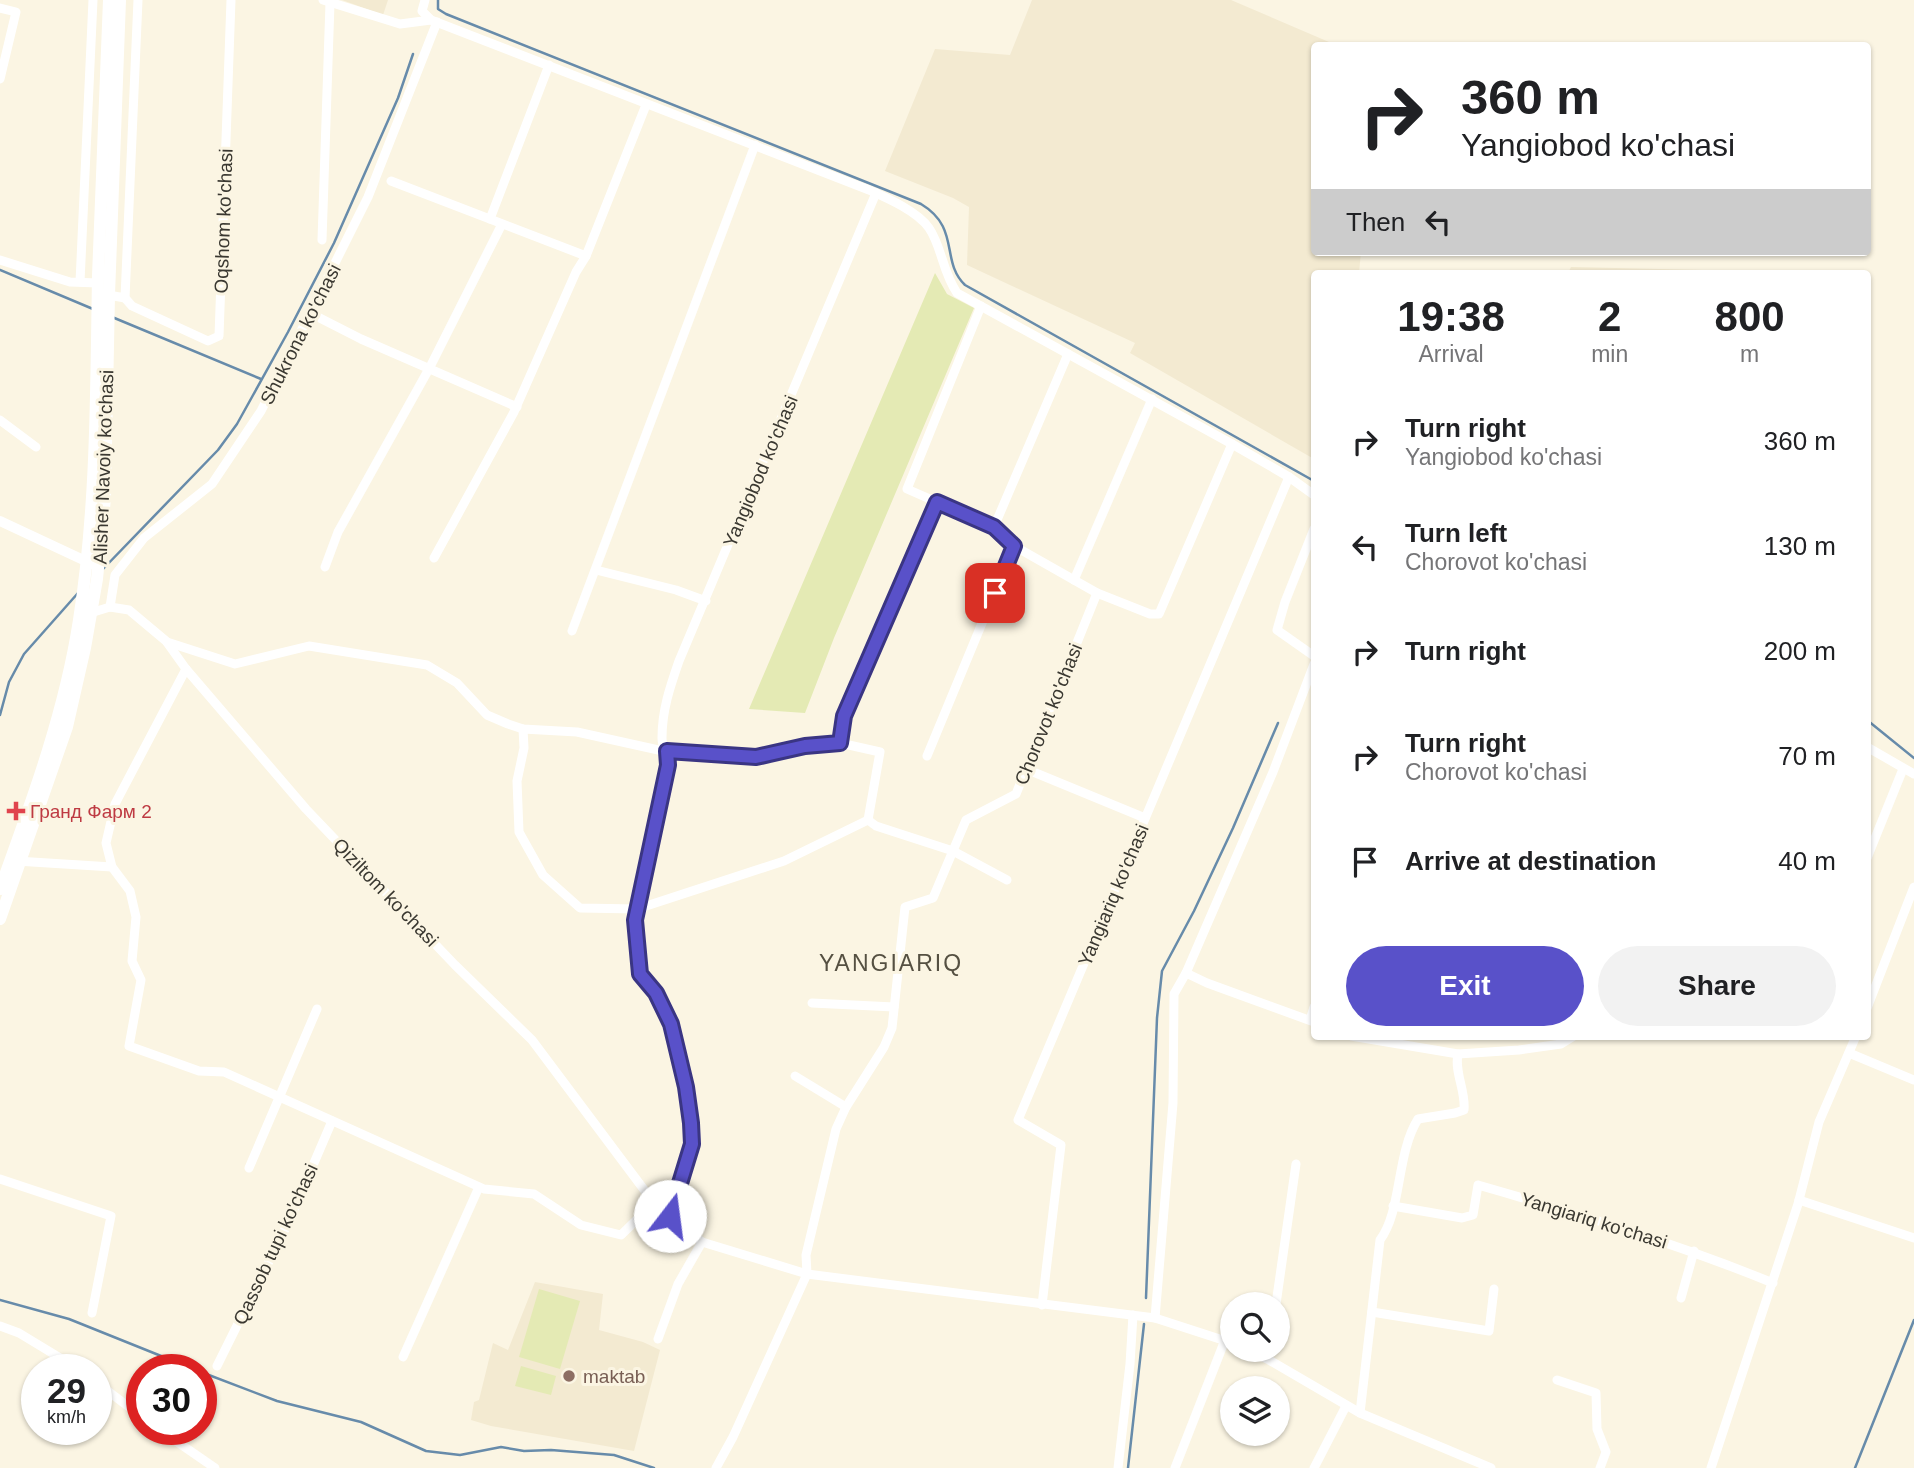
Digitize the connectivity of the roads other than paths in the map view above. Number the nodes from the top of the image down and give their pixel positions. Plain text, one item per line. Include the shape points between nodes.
1 (93, 0) edge
2 (109, 0) edge
3 (120, 0) edge
4 (138, 0) edge
5 (231, 0) edge
6 (425, 0) edge
7 (327, 1) edge
8 (0, 8) edge
9 (434, 21) junction
10 (549, 65) junction
11 (0, 79) edge
12 (646, 105) junction
13 (755, 145) junction
14 (391, 181) dead end
15 (876, 193) junction
16 (490, 219) junction
17 (502, 224) junction
18 (323, 240) dead end
19 (586, 256) junction
20 (0, 260) edge
21 (80, 282) junction
22 (102, 292) junction
23 (125, 298) junction
24 (981, 306) junction
25 (310, 313) junction
26 (1068, 354) junction
27 (430, 367) junction
28 (1152, 399) junction
29 (517, 407) junction
30 (0, 420) edge
31 (1232, 444) junction
32 (36, 447) dead end
33 (1289, 477) junction
34 (1311, 493) edge
35 (937, 502) junction
36 (0, 521) edge
37 (994, 527) junction
38 (1311, 536) edge
39 (1014, 546) junction
40 (434, 558) dead end
41 (325, 567) dead end
42 (94, 569) junction
43 (596, 570) junction
44 (1074, 580) junction
45 (1097, 593) junction
46 (706, 601) junction
47 (110, 607) junction
48 (86, 614) junction
49 (572, 631) dead end
50 (166, 641) junction
51 (1311, 654) edge
52 (187, 669) junction
53 (1311, 672) edge
54 (523, 729) junction
55 (840, 743) junction
56 (1871, 749) edge
57 (667, 751) junction
58 (927, 756) dead end
59 (1903, 768) junction
60 (1026, 769) junction
61 (1914, 774) edge
62 (1145, 818) junction
63 (868, 820) junction
64 (1871, 848) edge
65 (953, 851) junction
66 (16, 861) junction
67 (112, 867) junction
68 (1007, 880) dead end
69 (1914, 887) edge
70 (0, 889) edge
71 (637, 909) junction
72 (0, 919) edge
73 (1186, 973) junction
74 (1871, 998) edge
75 (813, 1003) dead end
76 (894, 1007) junction
77 (317, 1009) dead end
78 (1311, 1021) edge
79 (1375, 1040) edge
80 (1568, 1040) edge
81 (1854, 1040) edge
82 (1849, 1053) junction
83 (1458, 1054) junction
84 (795, 1076) dead end
85 (1914, 1080) edge
86 (278, 1097) junction
87 (846, 1107) junction
88 (332, 1121) junction
89 (1296, 1164) dead end
90 (249, 1168) dead end
91 (0, 1179) edge
92 (479, 1187) junction
93 (1800, 1200) junction
94 (654, 1203) junction
95 (1393, 1206) junction
96 (670, 1216) junction
97 (1914, 1238) edge
98 (702, 1242) junction
99 (1694, 1251) junction
100 (807, 1275) junction
101 (1773, 1283) junction
102 (1494, 1289) dead end
103 (1278, 1292) edge
104 (1681, 1298) dead end
105 (1042, 1305) junction
106 (1372, 1312) junction
107 (92, 1313) dead end
108 (1133, 1315) junction
109 (1154, 1318) junction
110 (0, 1326) edge
111 (658, 1339) dead end
112 (1220, 1339) edge
113 (54, 1354) edge
114 (403, 1357) dead end
115 (1220, 1360) edge
116 (1282, 1362) edge
117 (217, 1366) dead end
118 (1557, 1380) dead end
119 (112, 1394) edge
120 (126, 1405) edge
121 (1346, 1406) junction
122 (1360, 1413) junction
123 (182, 1445) edge
124 (215, 1468) edge
125 (716, 1468) edge
126 (1118, 1468) edge
127 (1175, 1468) edge
128 (1314, 1468) edge
129 (1491, 1468) edge
130 (1600, 1468) edge
131 (1711, 1468) edge

1 - 21 street
2 - 22 main road, Alisher Navoiy ko'chasi
3 - 22 main road, Alisher Navoiy ko'chasi
4 - 23 street
5 - 23 street, Oqshom ko'chasi via 219,336 208,341 132,306
6 - 9 street via 422,11
7 - 9 street via 400,24
7 - 18 street, Shukrona ko'chasi
8 - 11 street via 16,12
9 - 10 street
9 - 25 street, Shukrona ko'chasi via 368,197
10 - 12 street
10 - 16 street
12 - 13 street
12 - 19 street
13 - 15 street
13 - 43 street
14 - 16 street
15 - 24 street via 928,226 947,279 957,293
15 - 46 street, Yangiobod ko'chasi
16 - 17 street
17 - 19 street
17 - 27 street
19 - 29 street
20 - 21 street
21 - 22 street
22 - 23 street
22 - 42 main road, Alisher Navoiy ko'chasi via 106,498
24 - 26 street
24 - 35 street via 907,489
25 - 27 street
25 - 47 street, Shukrona ko'chasi via 261,411 212,484 144,538 115,575
26 - 28 street
26 - 37 street
27 - 29 street
27 - 41 street via 338,532
28 - 31 street
28 - 44 street
29 - 40 street
30 - 32 street
31 - 33 street
31 - 45 street via 1159,614
33 - 34 street
33 - 62 street, Yangiariq ko'chasi
35 - 37 street
35 - 55 street via 844,716
36 - 42 street
37 - 39 street
38 - 51 street via 1277,630
39 - 44 street
39 - 58 street
42 - 48 main road, Alisher Navoiy ko'chasi
42 - 48 main road, Alisher Navoiy ko'chasi via 83,588
43 - 46 street
43 - 49 street
44 - 45 street
45 - 60 street, Chorovot ko'chasi
46 - 57 street, Yangiobod ko'chasi via 663,709 662,742
47 - 48 street
47 - 50 street, Qiziltom ko'chasi via 129,610
48 - 66 main road, Alisher Navoiy ko'chasi via 67,727
50 - 52 street, Qiziltom ko'chasi
50 - 54 street via 235,664 309,646 427,665 457,683 487,715
52 - 67 street via 115,804 106,843
52 - 94 street, Qiziltom ko'chasi via 306,809 532,1040
53 - 73 street
54 - 57 street via 577,733
54 - 71 street via 517,781 519,832 543,875 580,908
55 - 57 street via 756,757
55 - 63 street via 880,752
56 - 59 street
57 - 71 street via 668,765
59 - 61 street
59 - 64 street
60 - 62 street
60 - 65 street, Chorovot ko'chasi via 1016,794 966,820
62 - 105 street, Yangiariq ko'chasi via 1018,1120 1061,1145
63 - 65 street
63 - 71 street via 784,861
65 - 68 street
65 - 76 street, Chorovot ko'chasi via 933,898 905,907
66 - 67 street
66 - 70 main road, Alisher Navoiy ko'chasi
66 - 72 main road, Alisher Navoiy ko'chasi
67 - 86 street via 130,891 136,917 132,961 141,980 129,1046 199,1071 224,1072
69 - 74 street
71 - 96 street via 640,974 656,993 671,1024 691,1123 692,1144
73 - 78 street
73 - 109 street via 1174,994 1174,1103
75 - 76 street
76 - 87 street via 884,1047
77 - 86 street
79 - 83 street
80 - 83 street via 1519,1051
81 - 82 street
82 - 85 street
82 - 93 street via 1819,1122
83 - 95 street via 1464,1110 1418,1119 1411,1130
84 - 87 street
86 - 88 street
86 - 90 street
87 - 100 street via 836,1129 806,1255
88 - 92 street
88 - 117 street, Qassob tupi ko'chasi via 290,1219
89 - 103 street
91 - 107 street via 111,1216
92 - 94 street via 534,1194 581,1225 621,1234
92 - 114 street
93 - 97 street
93 - 101 street
94 - 96 street, Qiziltom ko'chasi
95 - 99 street, Yangiariq ko'chasi via 1462,1218 1473,1215 1478,1185
95 - 106 street via 1380,1240
96 - 98 street, Qiziltom ko'chasi
98 - 100 street
98 - 111 street via 678,1284
99 - 101 street, Yangiariq ko'chasi
99 - 104 street
100 - 105 street
100 - 125 street
101 - 131 street
102 - 106 street via 1489,1331
105 - 108 street
106 - 122 street
108 - 109 street
108 - 126 street
109 - 112 street
110 - 113 street
115 - 127 street
116 - 121 street
118 - 130 street via 1596,1393 1597,1429 1606,1451
119 - 120 street
121 - 122 street
121 - 128 street
122 - 129 street
123 - 124 street

